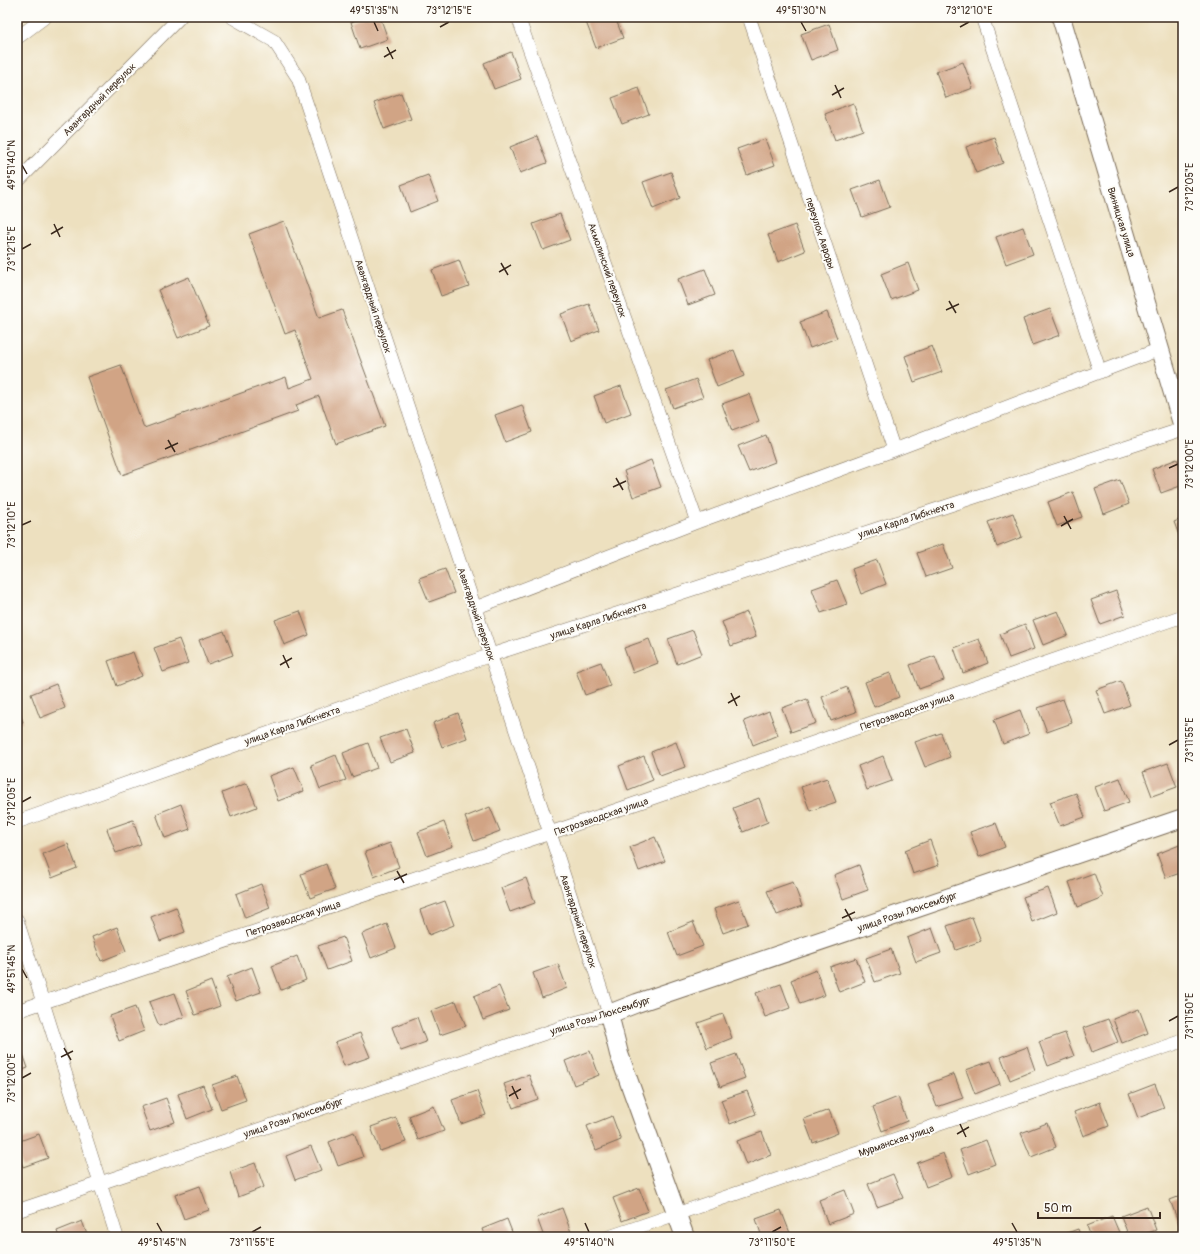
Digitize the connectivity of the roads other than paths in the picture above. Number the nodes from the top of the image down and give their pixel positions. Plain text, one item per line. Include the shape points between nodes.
1 (45, 17) edge
2 (180, 17) edge
3 (232, 17) edge
4 (518, 17) edge
5 (749, 17) edge
6 (982, 17) edge
7 (1061, 17) edge
8 (17, 38) edge
9 (17, 182) edge
10 (1160, 349) junction
11 (1100, 372) junction
12 (1183, 428) edge
13 (894, 450) junction
14 (697, 522) junction
15 (475, 608) junction
16 (1183, 616) edge
17 (491, 655) junction
18 (1183, 818) edge
19 (17, 822) edge
20 (550, 833) junction
21 (17, 920) edge
22 (44, 1001) junction
23 (17, 1011) edge
24 (609, 1014) junction
25 (1183, 1041) edge
26 (99, 1182) junction
27 (17, 1211) edge
28 (678, 1214) junction
29 (117, 1237) edge
30 (609, 1237) edge
31 (685, 1237) edge

1 - 8 street
2 - 9 street, Авангардный переулок
3 - 15 street, Авангардный переулок via 274,41 298,78
4 - 14 street, Акмолинский переулок
5 - 13 street, переулок Авроры
6 - 11 street
7 - 10 main road, Винницкая улица
10 - 11 street
10 - 12 main road, Винницкая улица
11 - 13 street
12 - 17 street, улица Карла Либкнехта
13 - 14 street
14 - 15 street
15 - 17 street, Авангардный переулок
16 - 20 street, Петрозаводская улица
17 - 19 street, улица Карла Либкнехта
17 - 20 street, Авангардный переулок
18 - 24 main road, улица Розы Люксембург
20 - 22 street, Петрозаводская улица
20 - 24 street, Авангардный переулок
21 - 22 street
22 - 23 street, Петрозаводская улица
22 - 26 street
24 - 26 street, улица Розы Люксембург via 578,1022
24 - 28 main road, Авангардный переулок via 619,1054
25 - 28 street, Мурманская улица
26 - 27 street, улица Розы Люксембург
26 - 29 street
28 - 30 street, Мурманская улица
28 - 31 main road, Авангардный переулок

